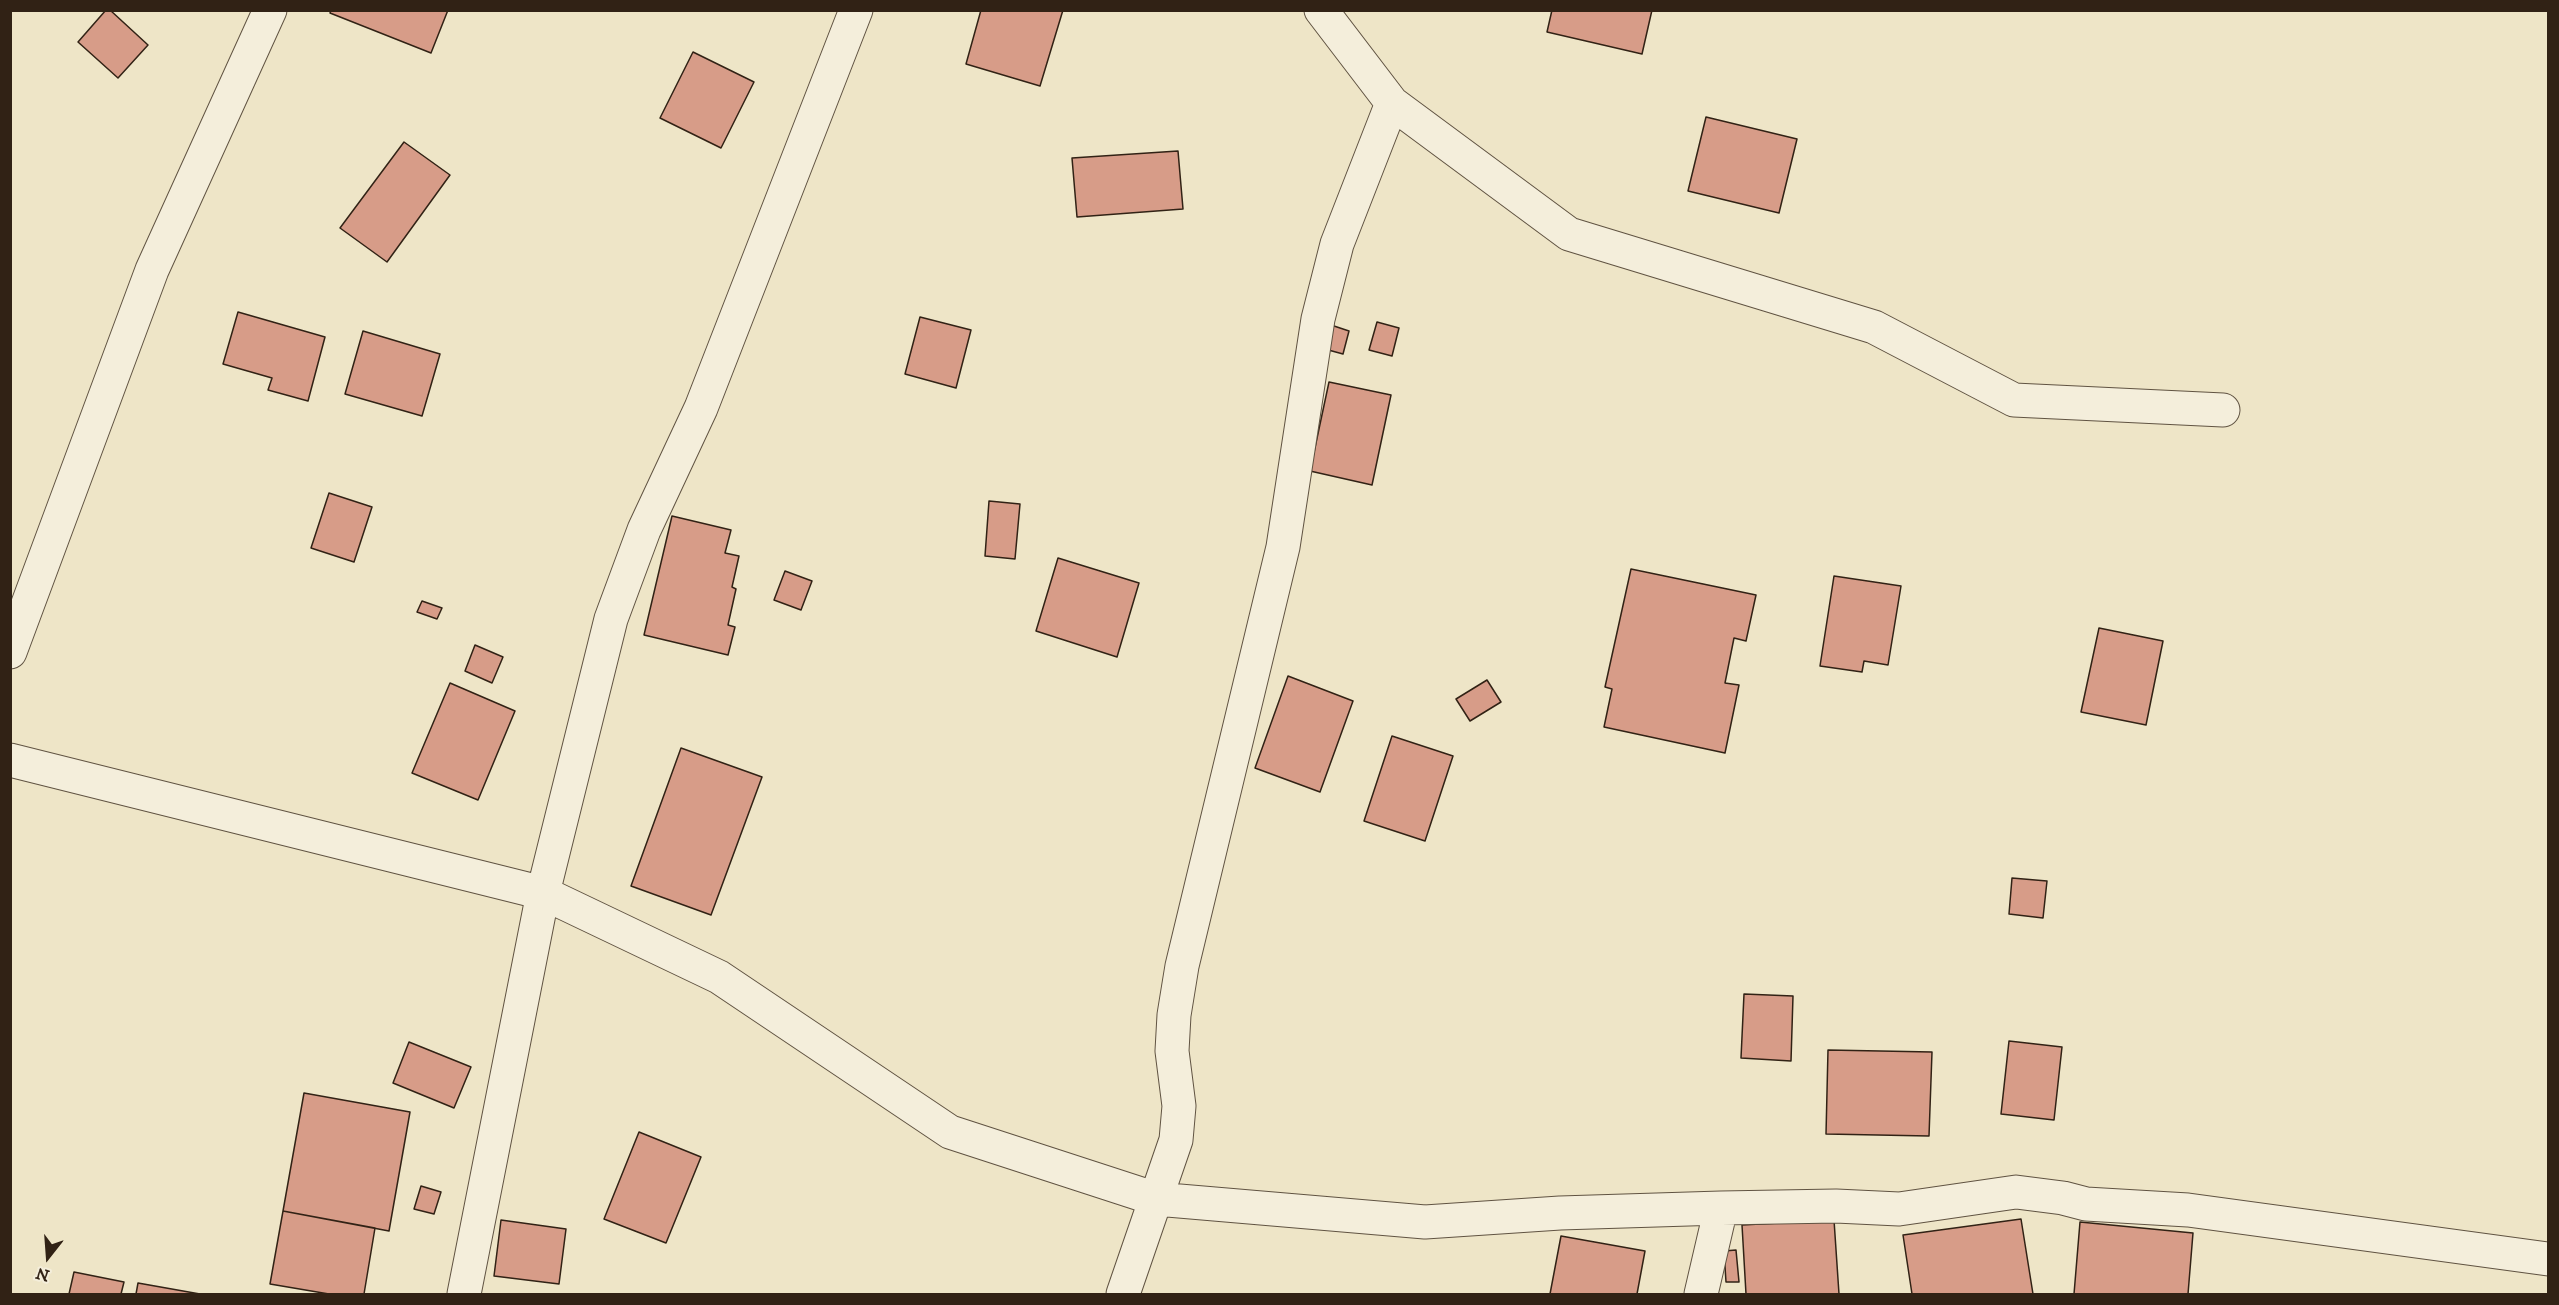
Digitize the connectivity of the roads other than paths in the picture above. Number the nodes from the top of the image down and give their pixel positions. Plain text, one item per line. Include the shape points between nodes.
1 (270, 10) edge
2 (856, 10) edge
3 (1321, 10) edge
4 (1392, 103) junction
5 (2223, 410) dead end
6 (10, 652) edge
7 (10, 760) edge
8 (543, 893) junction
9 (1156, 1199) junction
10 (1721, 1208) junction
11 (2548, 1259) edge
12 (464, 1294) edge
13 (1123, 1294) edge
14 (1701, 1294) edge

1 - 6 street via 152,270
2 - 8 street via 701,408 645,530 611,619
3 - 4 street
4 - 5 street via 1569,234 1874,327 2014,400
4 - 9 street via 1337,244 1318,319 1283,547 1182,966 1172,1051 1179,1106 1176,1140
7 - 8 street
8 - 9 street via 719,977 950,1132
8 - 12 street
9 - 10 street via 1425,1222
9 - 13 street
10 - 11 street via 1899,1209 2016,1192 2086,1204 2188,1210
10 - 14 street

